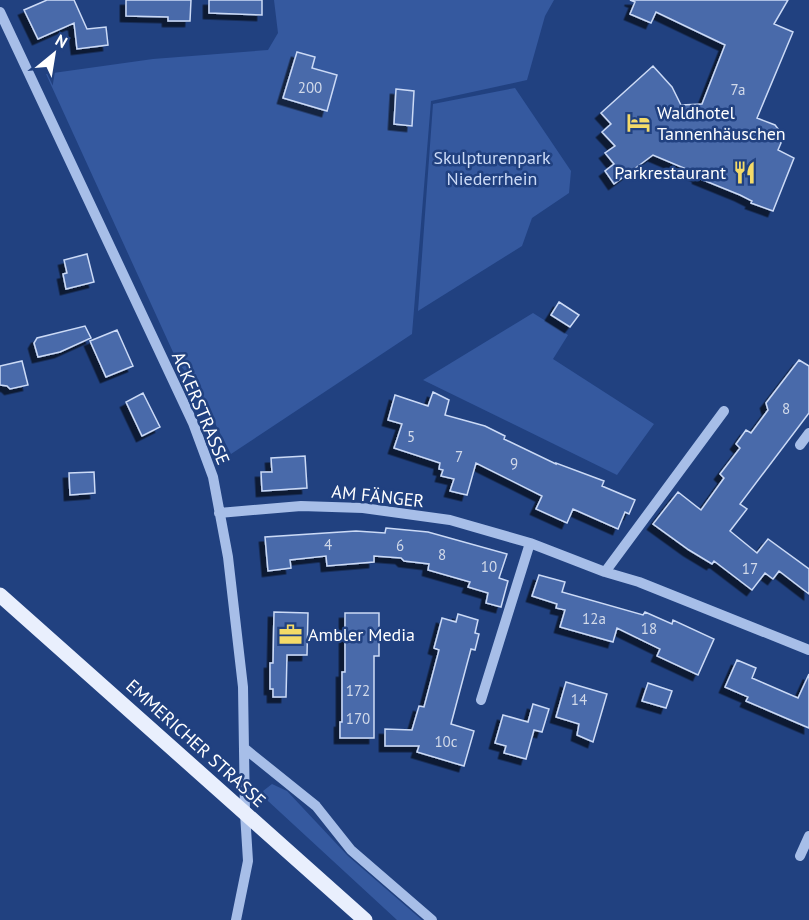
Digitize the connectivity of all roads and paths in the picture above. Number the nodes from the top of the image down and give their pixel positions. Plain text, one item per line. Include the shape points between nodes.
1 (0, 12) edge
2 (724, 411) dead end
3 (809, 433) edge
4 (800, 445) dead end
5 (219, 513) junction
6 (530, 543) junction
7 (605, 572) junction
8 (0, 594) edge
9 (809, 650) edge
10 (481, 700) dead end
11 (244, 748) junction
12 (245, 813) junction
13 (809, 836) edge
14 (800, 856) dead end
15 (236, 920) edge
16 (365, 920) edge
17 (432, 920) edge

1 - 5 street, ACKERSTRASSE via 193,423 213,477
2 - 7 street
3 - 4 street
5 - 6 street, AM FÄNGER via 301,506 363,508 450,520
5 - 11 street, ACKERSTRASSE via 243,687
6 - 7 street, AM FÄNGER
6 - 10 street
7 - 9 street, AM FÄNGER
8 - 12 main road, EMMERICHER STRASSE
11 - 12 street, ACKERSTRASSE
11 - 17 street via 316,806 351,850
12 - 15 street, ACKERSTRASSE via 248,861
12 - 16 main road, EMMERICHER STRASSE
13 - 14 street

